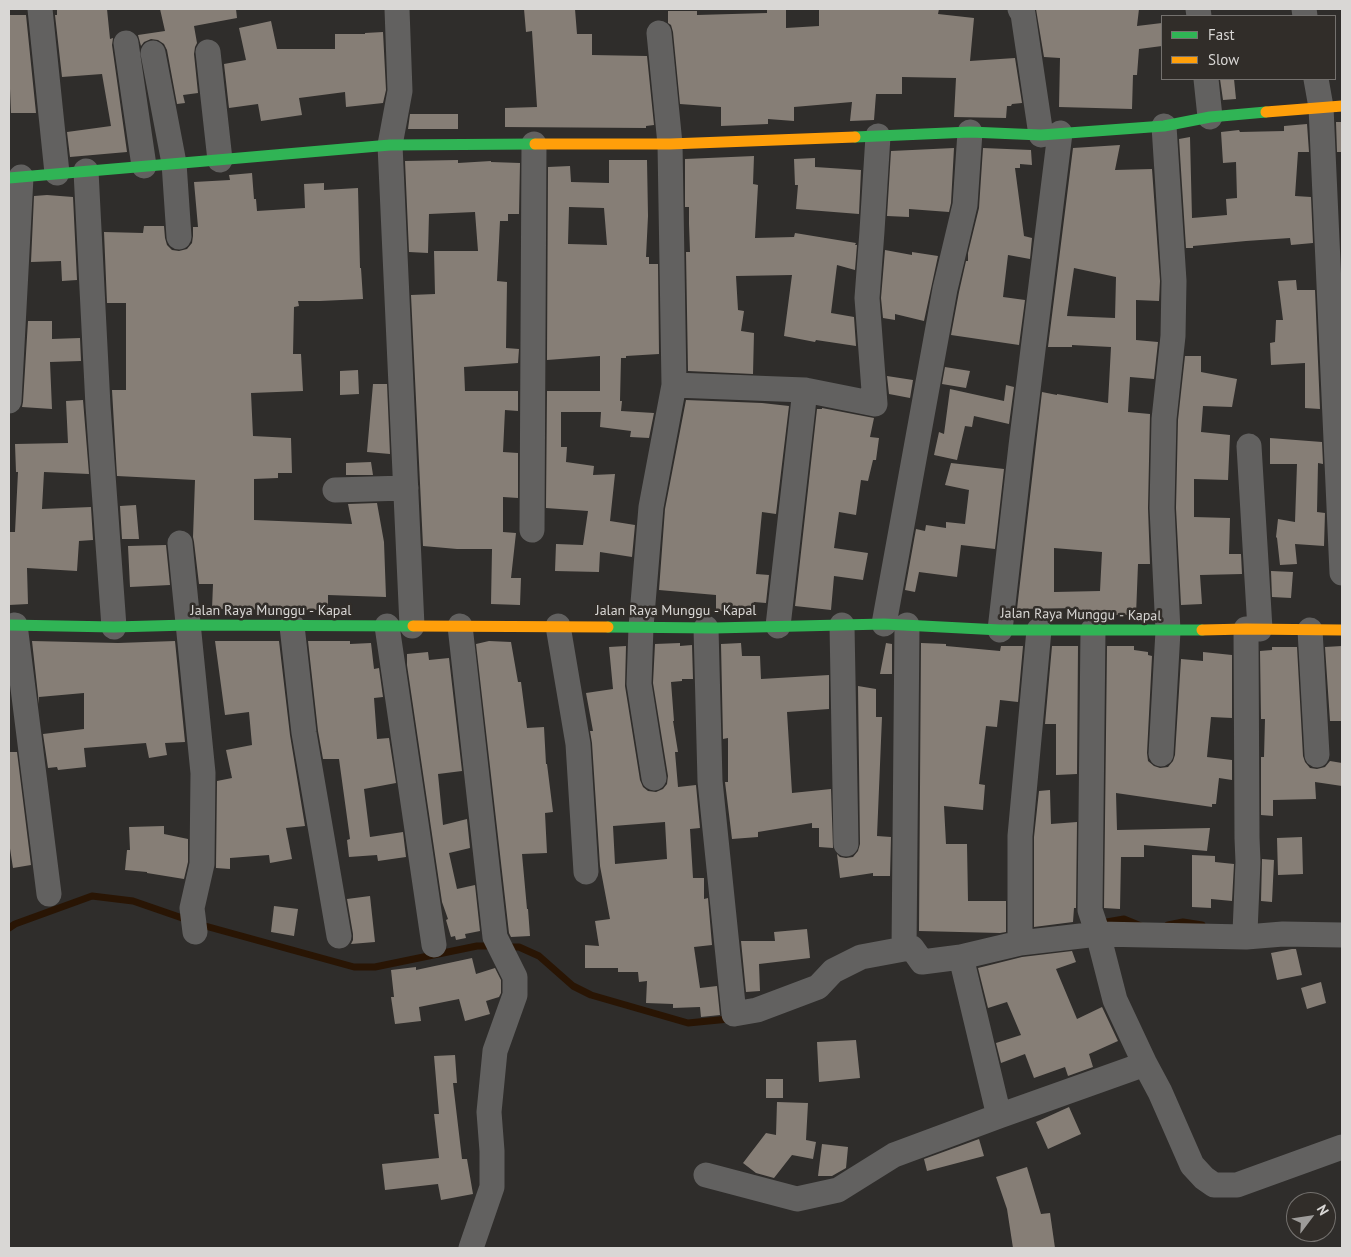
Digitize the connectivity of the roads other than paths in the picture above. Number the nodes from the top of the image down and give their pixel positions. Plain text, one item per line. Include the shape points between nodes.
1 (40, 9) edge
2 (397, 9) edge
3 (1020, 9) edge
4 (659, 33) dead end
5 (126, 43) dead end
6 (208, 52) dead end
7 (153, 53) dead end
8 (1206, 80) edge
9 (1317, 80) edge
10 (1332, 106) edge
11 (1210, 117) junction
12 (1164, 126) junction
13 (970, 132) junction
14 (1051, 134) junction
15 (878, 136) junction
16 (534, 144) junction
17 (670, 144) junction
18 (390, 145) junction
19 (220, 160) junction
20 (174, 164) junction
21 (144, 166) junction
22 (86, 171) junction
23 (57, 173) junction
24 (15, 177) edge
25 (179, 237) dead end
26 (674, 385) junction
27 (805, 390) junction
28 (9, 402) edge
29 (1249, 446) dead end
30 (406, 488) junction
31 (335, 490) dead end
32 (532, 530) dead end
33 (180, 542) dead end
34 (1342, 573) edge
35 (12, 625) edge
36 (188, 625) junction
37 (842, 625) junction
38 (896, 625) junction
39 (292, 626) junction
40 (387, 626) junction
41 (412, 626) junction
42 (460, 626) junction
43 (558, 626) junction
44 (778, 626) junction
45 (114, 627) junction
46 (641, 627) junction
47 (706, 628) junction
48 (1253, 629) junction
49 (1000, 630) junction
50 (1039, 630) junction
51 (1093, 630) junction
52 (1310, 630) junction
53 (1342, 630) edge
54 (1168, 631) junction
55 (1162, 754) dead end
56 (1317, 756) dead end
57 (654, 778) dead end
58 (846, 844) dead end
59 (586, 872) dead end
60 (49, 894) dead end
61 (194, 920) dead end
62 (1098, 934) junction
63 (1342, 935) edge
64 (339, 936) dead end
65 (1246, 937) junction
66 (1020, 943) junction
67 (434, 945) dead end
68 (904, 948) junction
69 (961, 957) junction
70 (1145, 1064) junction
71 (999, 1116) junction
72 (1342, 1147) edge
73 (706, 1175) dead end
74 (471, 1248) edge

1 - 23 street
2 - 18 street via 400,92
3 - 14 street
4 - 17 street
5 - 21 street
6 - 19 street
7 - 20 street
8 - 11 street
9 - 10 street
10 - 11 street
10 - 34 street
11 - 12 street
12 - 14 street
12 - 54 street via 1174,282 1173,336 1164,418 1163,498
13 - 14 street
13 - 15 street
13 - 38 street via 965,205 946,289
14 - 49 street
15 - 17 street
15 - 27 street via 866,298 875,404
16 - 17 street
16 - 18 street
16 - 32 street
17 - 26 street
18 - 19 street
18 - 30 street
19 - 20 street
20 - 21 street
20 - 25 street
21 - 22 street
22 - 23 street
22 - 45 street
23 - 24 street
24 - 28 street
26 - 27 street
26 - 46 street via 651,507
27 - 44 street
29 - 48 street
30 - 31 street
30 - 41 street
33 - 36 street
35 - 45 street, Jalan Raya Munggu - Kapal
35 - 60 street
36 - 39 street, Jalan Raya Munggu - Kapal
36 - 45 street, Jalan Raya Munggu - Kapal
36 - 61 street via 202,773 202,864
37 - 38 street, Jalan Raya Munggu - Kapal
37 - 44 street, Jalan Raya Munggu - Kapal
37 - 58 street
38 - 49 street, Jalan Raya Munggu - Kapal
38 - 68 street
39 - 40 street, Jalan Raya Munggu - Kapal
39 - 64 street via 304,733
40 - 41 street, Jalan Raya Munggu - Kapal
40 - 67 street
41 - 42 street, Jalan Raya Munggu - Kapal
42 - 43 street, Jalan Raya Munggu - Kapal
42 - 74 street via 495,937 515,976 515,995 494,1051 489,1112 492,1187
43 - 46 street, Jalan Raya Munggu - Kapal
43 - 59 street via 578,744
44 - 47 street, Jalan Raya Munggu - Kapal
46 - 47 street, Jalan Raya Munggu - Kapal
46 - 57 street via 639,684
47 - 68 street via 710,780 734,1014 757,1010 818,987 833,971 861,957
48 - 52 street, Jalan Raya Munggu - Kapal
48 - 54 street, Jalan Raya Munggu - Kapal
48 - 65 street
49 - 50 street, Jalan Raya Munggu - Kapal
50 - 51 street, Jalan Raya Munggu - Kapal
50 - 66 street via 1020,836
51 - 54 street, Jalan Raya Munggu - Kapal
51 - 62 street via 1090,910
52 - 53 street, Jalan Raya Munggu - Kapal
52 - 56 street
54 - 55 street
62 - 65 street
62 - 66 street
62 - 70 street via 1115,1000
63 - 65 street
66 - 69 street
68 - 69 street via 912,948 922,962
69 - 71 street
70 - 71 street
70 - 72 street via 1192,1165 1214,1185 1237,1185
71 - 73 street via 894,1155 838,1190 797,1199

